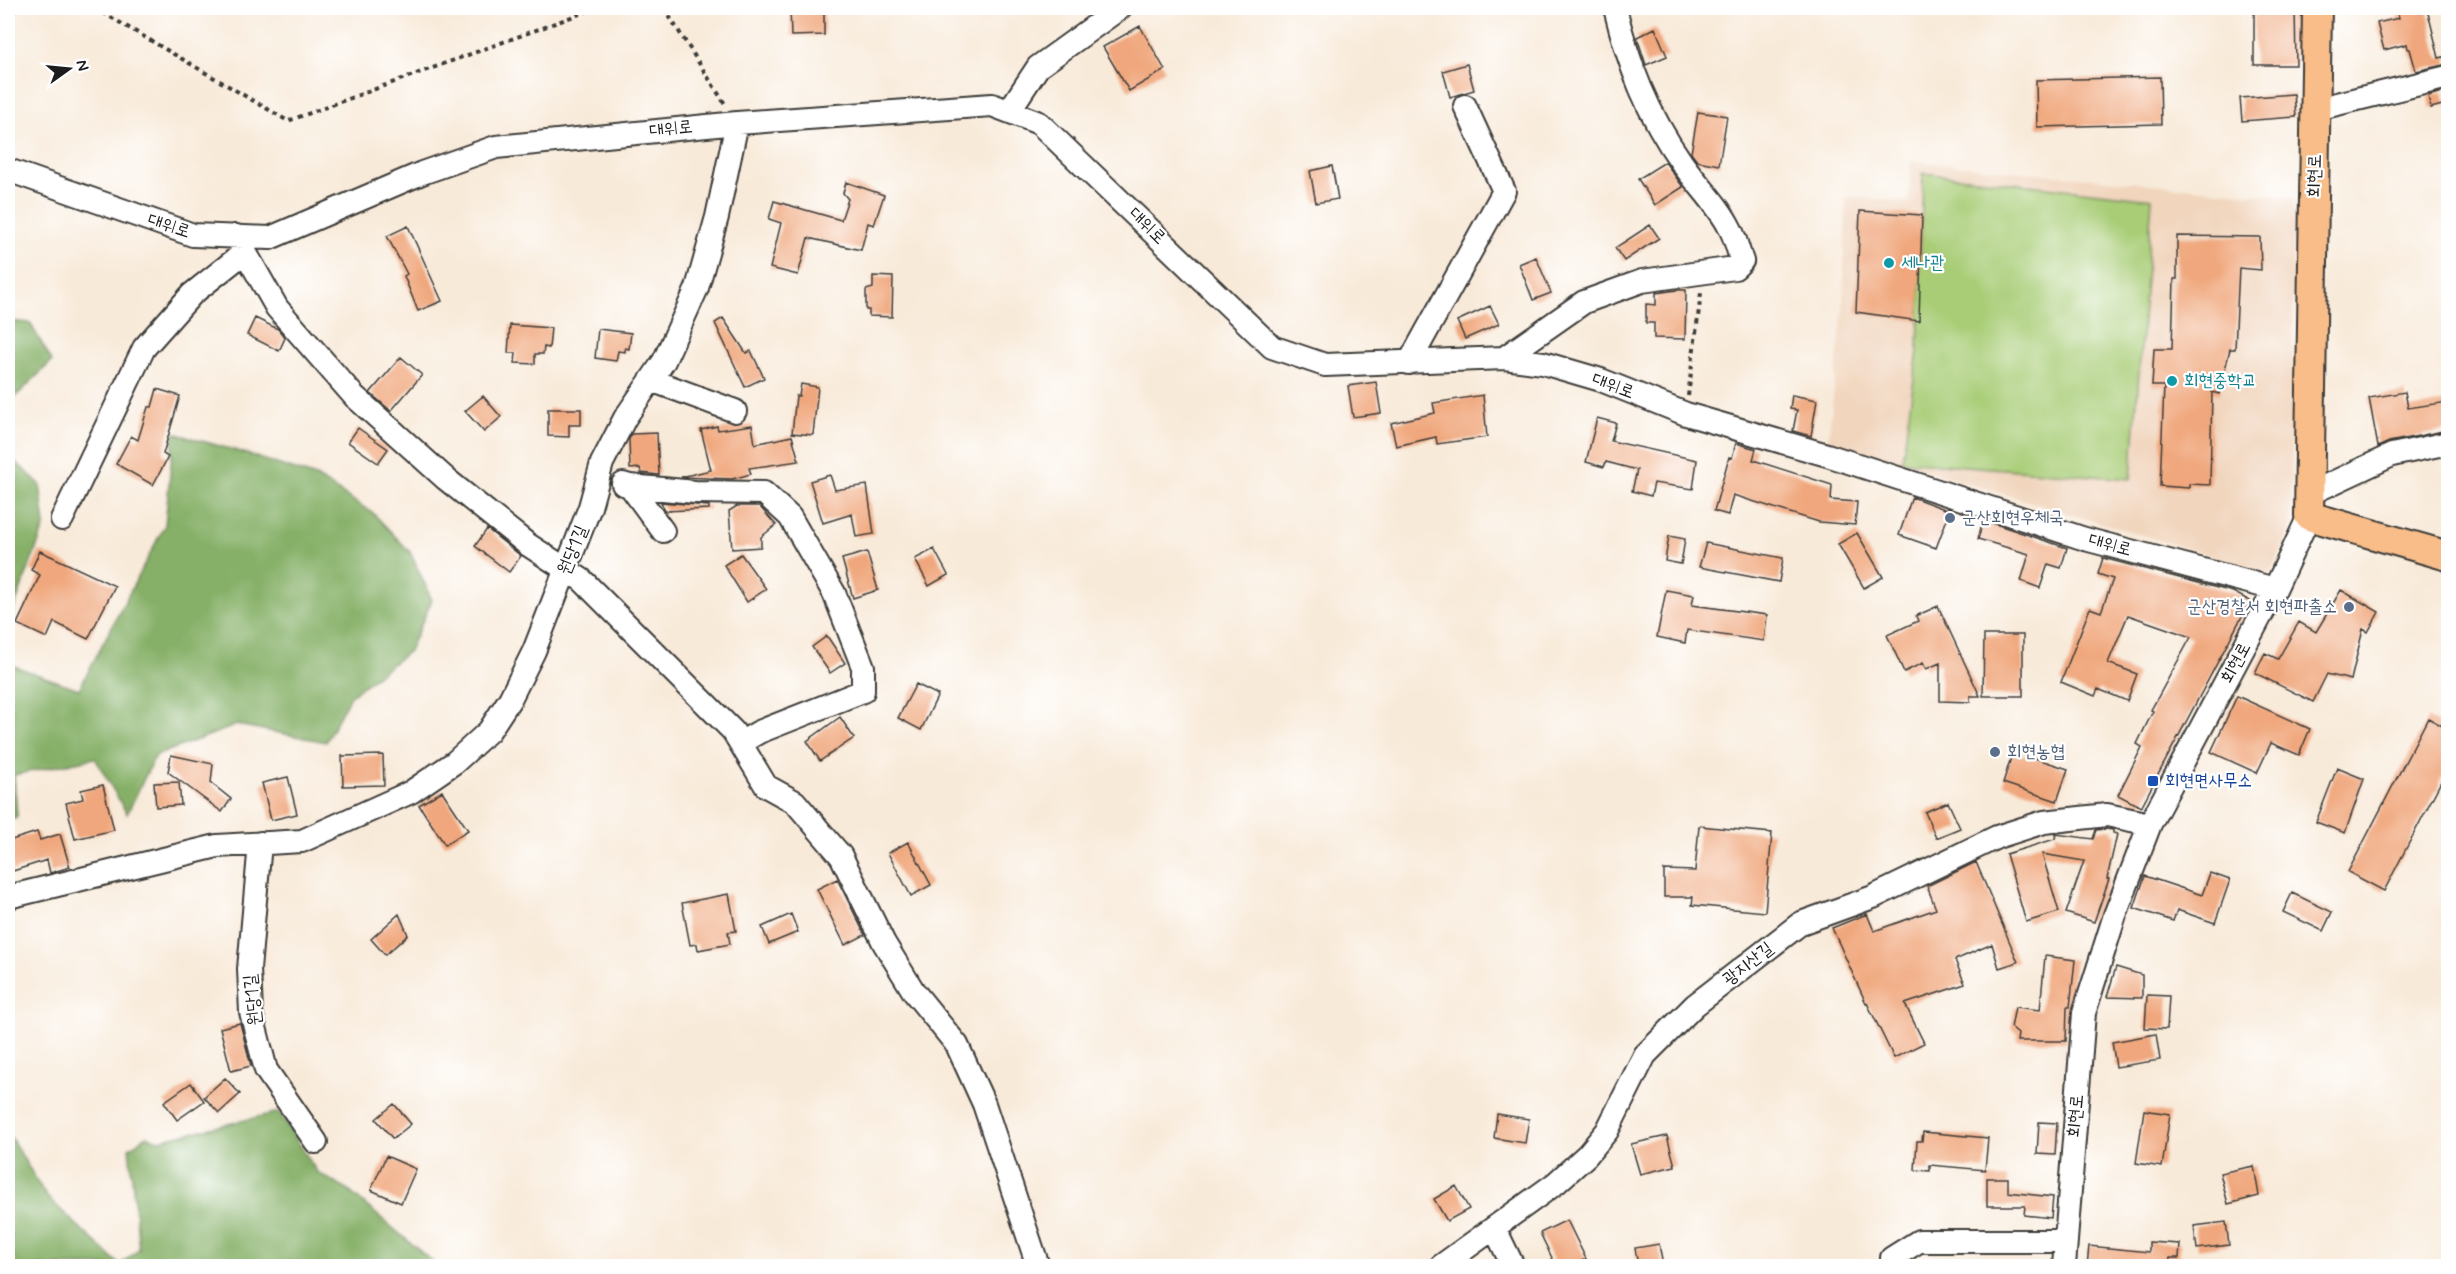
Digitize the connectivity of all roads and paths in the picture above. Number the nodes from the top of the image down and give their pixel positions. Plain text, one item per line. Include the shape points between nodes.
1 (16, 8) edge
2 (95, 8) edge
3 (596, 8) edge
4 (664, 8) edge
5 (1120, 8) edge
6 (1615, 8) edge
7 (2317, 8) edge
8 (8, 21) edge
9 (2448, 77) edge
10 (1465, 106) dead end
11 (2316, 109) junction
12 (1009, 111) junction
13 (737, 123) junction
14 (8, 170) edge
15 (240, 244) junction
16 (1703, 272) junction
17 (1504, 358) junction
18 (1408, 363) junction
19 (651, 380) junction
20 (735, 411) dead end
21 (1686, 414) junction
22 (2448, 443) edge
23 (599, 477) junction
24 (630, 486) junction
25 (2309, 505) junction
26 (62, 519) dead end
27 (663, 531) dead end
28 (2448, 556) edge
29 (565, 569) junction
30 (2275, 589) junction
31 (740, 743) junction
32 (2150, 824) junction
33 (260, 843) junction
34 (8, 897) edge
35 (316, 1142) dead end
36 (1494, 1229) junction
37 (2066, 1241) junction
38 (1038, 1266) edge
39 (1441, 1266) edge
40 (1513, 1266) edge
41 (1892, 1266) edge
42 (2064, 1266) edge

1 - 8 path
2 - 3 path via 288,121
4 - 13 path
5 - 12 street via 1038,67
6 - 16 street via 1626,56 1648,108 1682,164 1731,230 1742,261 1735,268
7 - 11 main road, 회현로
9 - 11 street
10 - 18 street via 1504,191
11 - 25 main road, 회현로
12 - 13 street, 대위로 via 992,105
12 - 18 street, 대위로 via 1039,123 1072,152 1272,347 1325,365
13 - 15 street, 대위로 via 496,147 422,173 270,238
13 - 19 street, 원당1길 via 697,288 664,361
14 - 15 street, 대위로 via 193,235
15 - 26 street via 144,348
15 - 29 street via 277,308 354,396 446,479
16 - 17 street via 1642,281 1584,302
16 - 21 path
17 - 18 street, 대위로
17 - 21 street, 대위로 via 1544,363 1601,380
19 - 20 street
19 - 23 street, 원당1길 via 625,418
21 - 30 street, 대위로 via 1827,455 2085,539
22 - 25 street via 2392,455
23 - 24 street
23 - 29 street, 원당1길
24 - 27 street
24 - 31 street via 764,493 790,517 834,593 863,667 863,691
25 - 28 main road
25 - 30 street, 회현로
29 - 31 street via 582,580 733,731
29 - 33 street, 원당1길 via 534,651 510,699 489,731 455,762 411,792 302,841
30 - 32 street, 회현로
31 - 38 street via 766,786 795,802 841,856 890,953 914,992 957,1045 984,1104
32 - 36 street, 광지산길 via 2107,815 2044,822 1997,837 1873,897 1801,923 1695,1005 1645,1055 1607,1131 1587,1155
32 - 37 street, 회현로 via 2115,915 2084,1013
33 - 34 street, 원당1길 via 217,846
33 - 35 street, 원당1길 via 249,969 251,1012 266,1070
36 - 39 street, 광지산길
36 - 40 street
37 - 41 street via 1919,1240 1892,1258
37 - 42 street, 회현로

